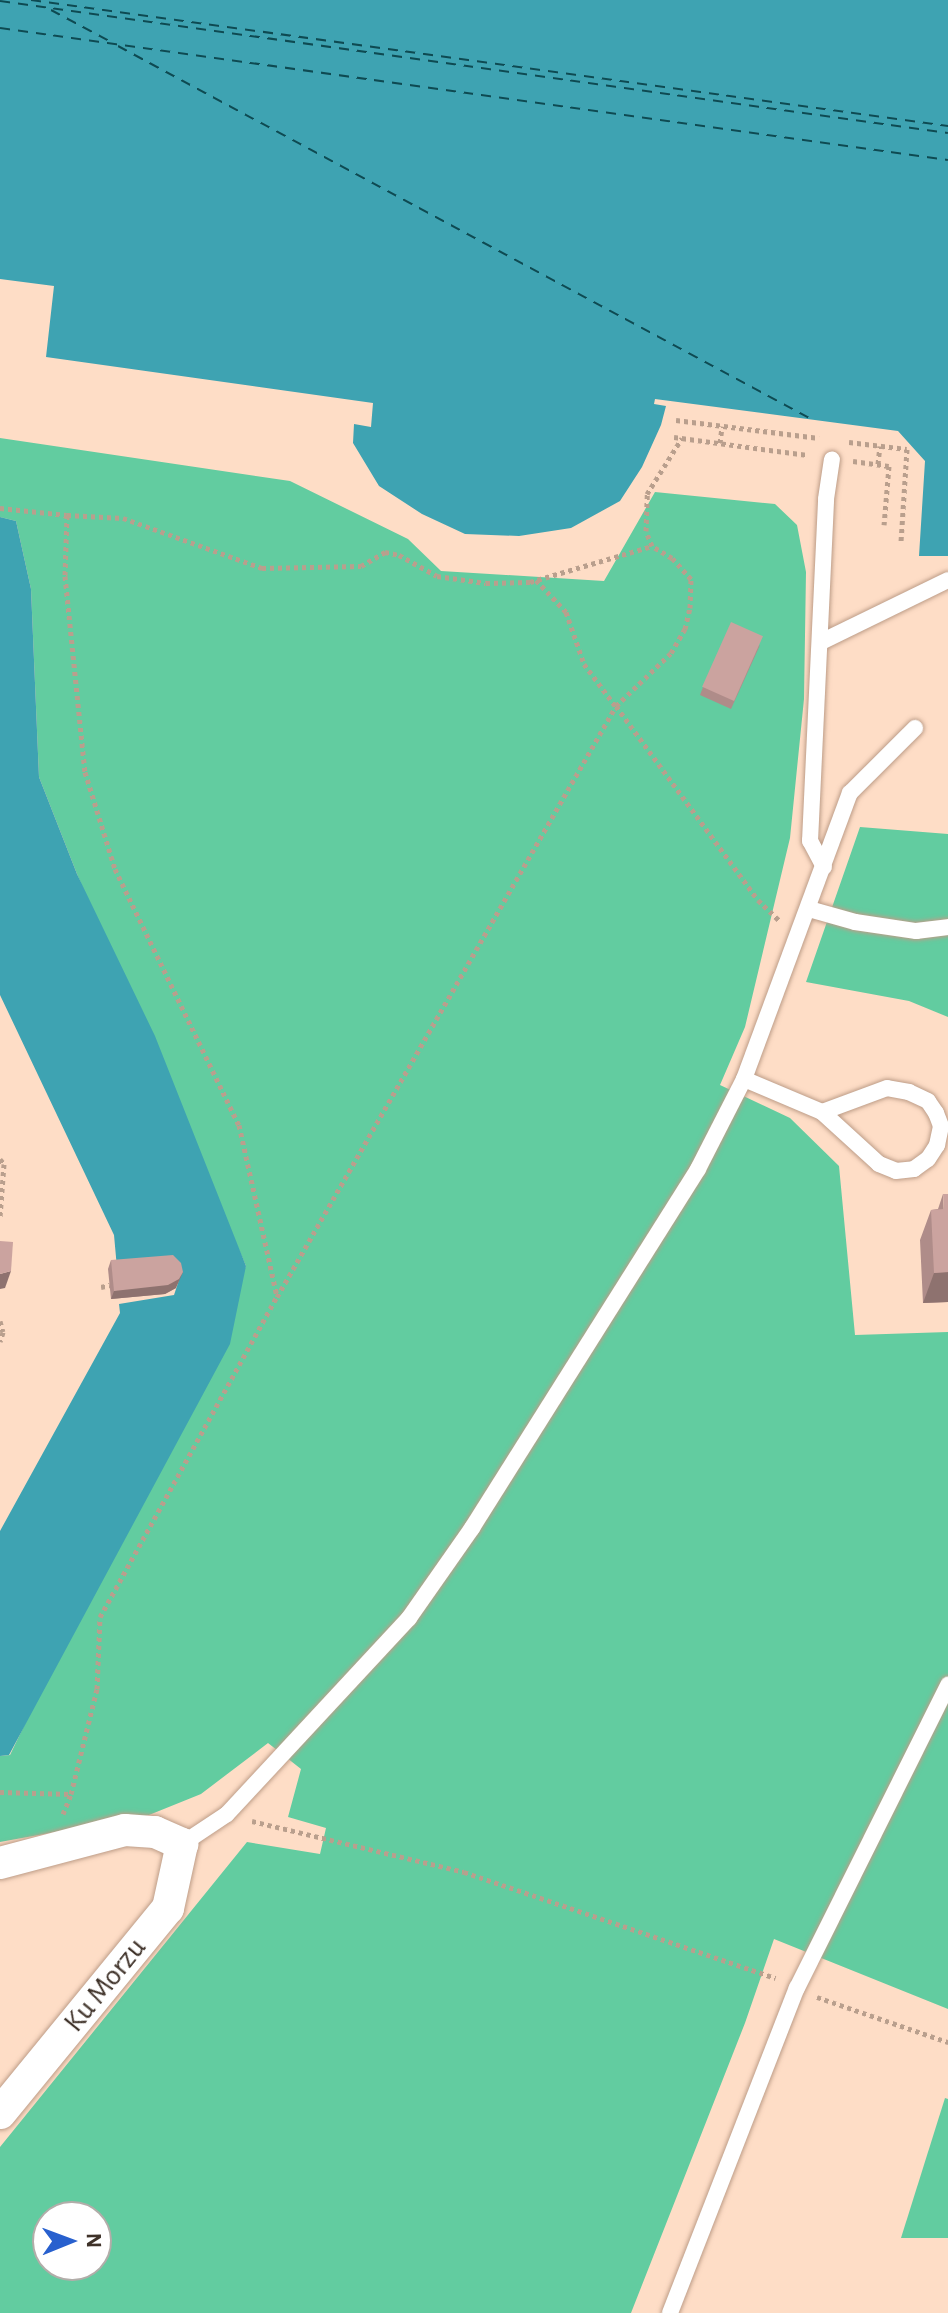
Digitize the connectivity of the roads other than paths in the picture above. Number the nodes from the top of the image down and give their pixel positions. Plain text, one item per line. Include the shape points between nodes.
1 (832, 459) road end
2 (948, 580) edge
3 (821, 642) junction
4 (915, 728) dead end
5 (824, 867) junction
6 (809, 909) junction
7 (948, 927) edge
8 (744, 1079) junction
9 (822, 1112) junction
10 (948, 1685) edge
11 (182, 1844) junction
12 (0, 1863) edge
13 (0, 2113) edge
14 (670, 2313) edge

1 - 3 lane
2 - 3 lane
3 - 5 lane via 810,841
4 - 5 lane via 850,793
5 - 6 lane
6 - 7 lane via 916,931
6 - 8 lane
8 - 9 lane
8 - 11 lane via 698,1169 409,1618 227,1814
9 - 9 lane via 879,1164 896,1171 914,1169 928,1159 941,1126 928,1101 887,1088
10 - 14 lane via 797,1988
11 - 12 street via 155,1832 125,1830
11 - 13 street, Ku Morzu via 168,1908

